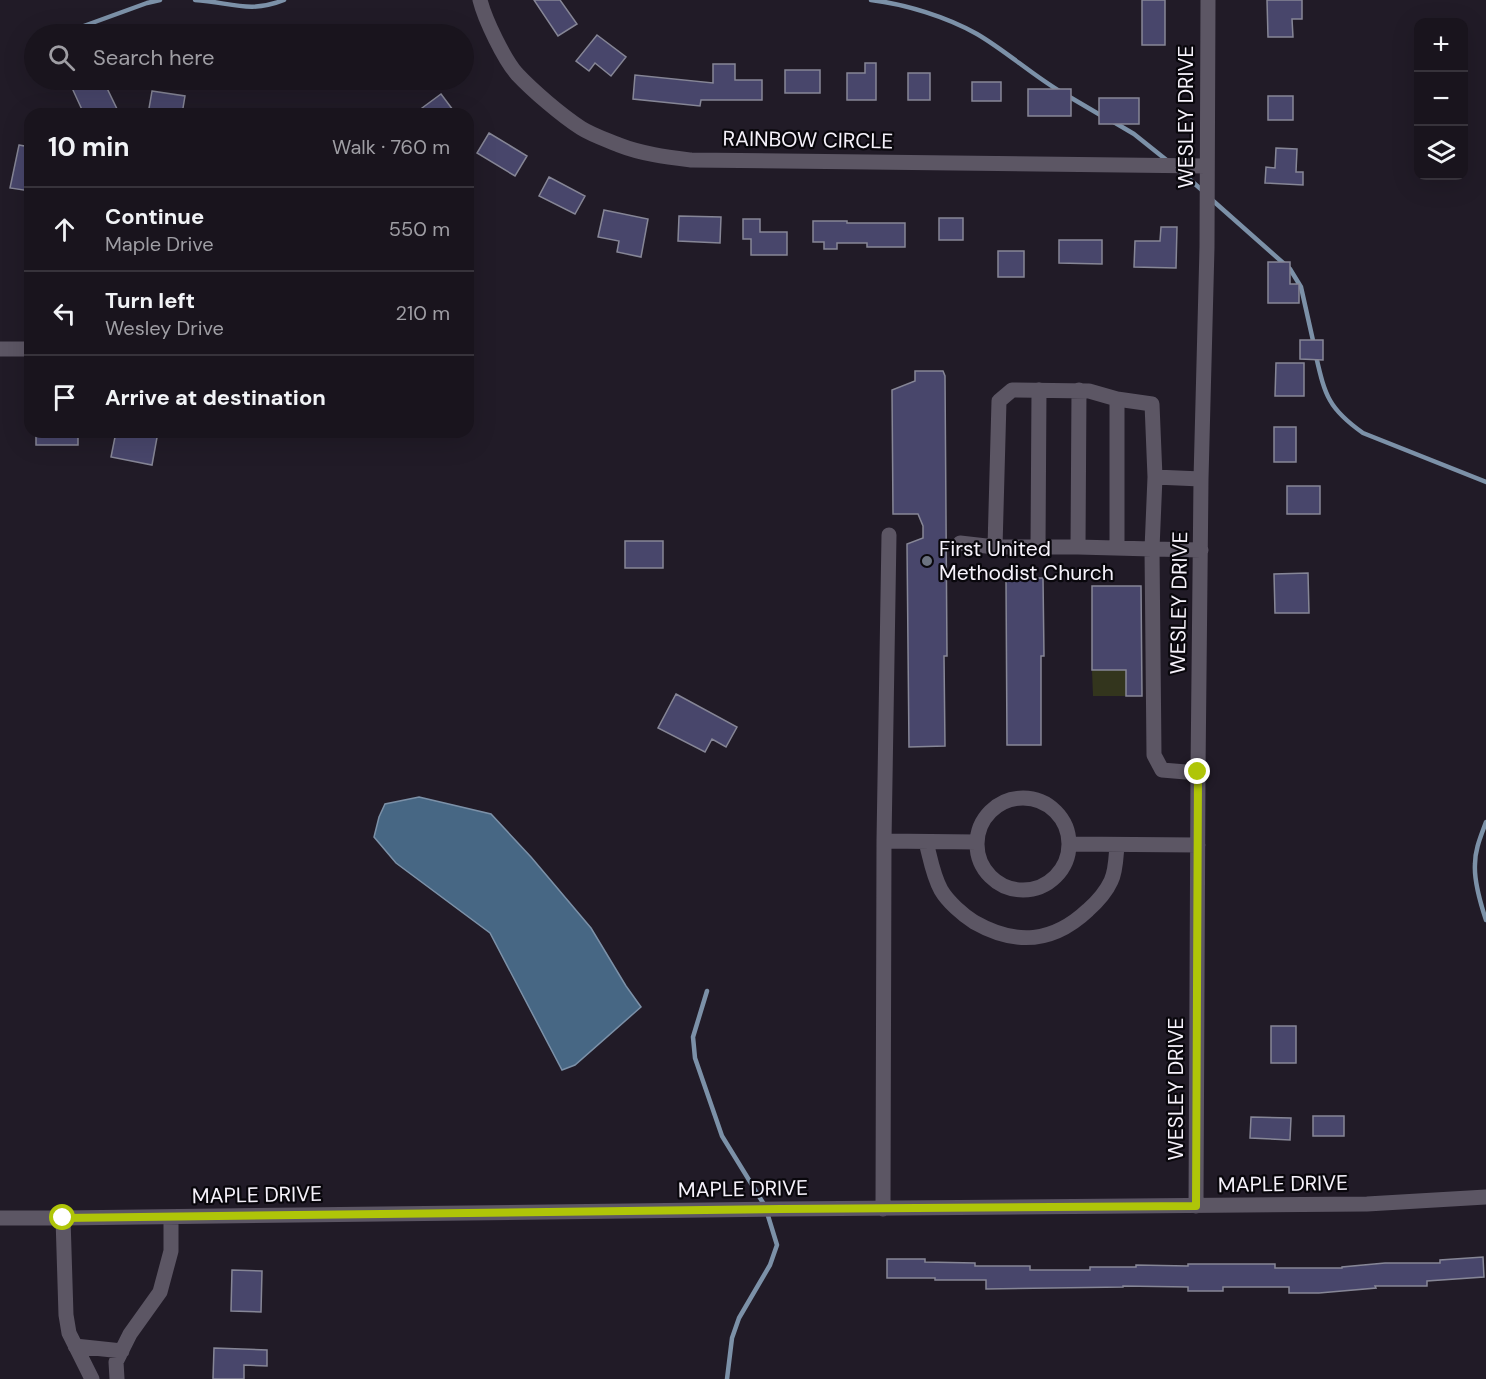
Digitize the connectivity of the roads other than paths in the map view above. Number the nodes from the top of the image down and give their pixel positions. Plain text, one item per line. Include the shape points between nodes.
1 (480, 0) edge
2 (1208, 0) edge
3 (1206, 166) junction
4 (0, 349) edge
5 (24, 349) edge
6 (1039, 390) junction
7 (1079, 390) junction
8 (1117, 399) junction
9 (1155, 477) junction
10 (1202, 479) junction
11 (889, 535) dead end
12 (960, 543) dead end
13 (995, 547) junction
14 (1038, 547) junction
15 (1078, 547) junction
16 (1117, 548) junction
17 (1152, 549) junction
18 (1201, 550) junction
19 (1198, 772) junction
20 (884, 841) junction
21 (926, 842) junction
22 (977, 842) junction
23 (1069, 844) junction
24 (1118, 845) junction
25 (1198, 845) junction
26 (1486, 1197) edge
27 (1196, 1206) junction
28 (883, 1209) junction
29 (171, 1217) junction
30 (0, 1218) edge
31 (63, 1218) junction
32 (75, 1346) junction
33 (122, 1352) junction
34 (92, 1379) edge
35 (117, 1379) edge

1 - 3 street, RAINBOW CIRCLE via 498,44 516,73 582,129 648,154 691,160
2 - 3 street, WESLEY DRIVE
3 - 10 street, WESLEY DRIVE
4 - 5 street
6 - 7 street
6 - 13 street via 1012,390 999,400
6 - 14 street
7 - 8 street
7 - 15 street
8 - 9 street via 1152,404
8 - 16 street
9 - 10 street
9 - 17 street
10 - 18 street, WESLEY DRIVE
11 - 20 street
12 - 13 street
13 - 14 street
14 - 15 street
15 - 16 street
16 - 17 street
17 - 18 street
17 - 19 street via 1154,755 1162,770
18 - 19 street, WESLEY DRIVE
19 - 25 street, WESLEY DRIVE
20 - 21 street
20 - 28 street
21 - 22 street
21 - 24 street via 941,891 963,915 1011,937 1036,938 1058,932 1098,901 1112,880
22 - 23 street via 988,813 1001,803 1032,798 1059,814
22 - 23 street via 978,857 985,870 1008,888 1022,890 1050,882 1067,858
23 - 24 street
24 - 25 street
25 - 27 street, WESLEY DRIVE
26 - 27 street, MAPLE DRIVE via 1367,1204
27 - 28 street, MAPLE DRIVE
28 - 29 street, MAPLE DRIVE
29 - 31 street, MAPLE DRIVE
29 - 33 street via 171,1251 160,1292
30 - 31 street, MAPLE DRIVE
31 - 32 street via 66,1315
32 - 33 street
32 - 34 street
33 - 35 street via 117,1362

